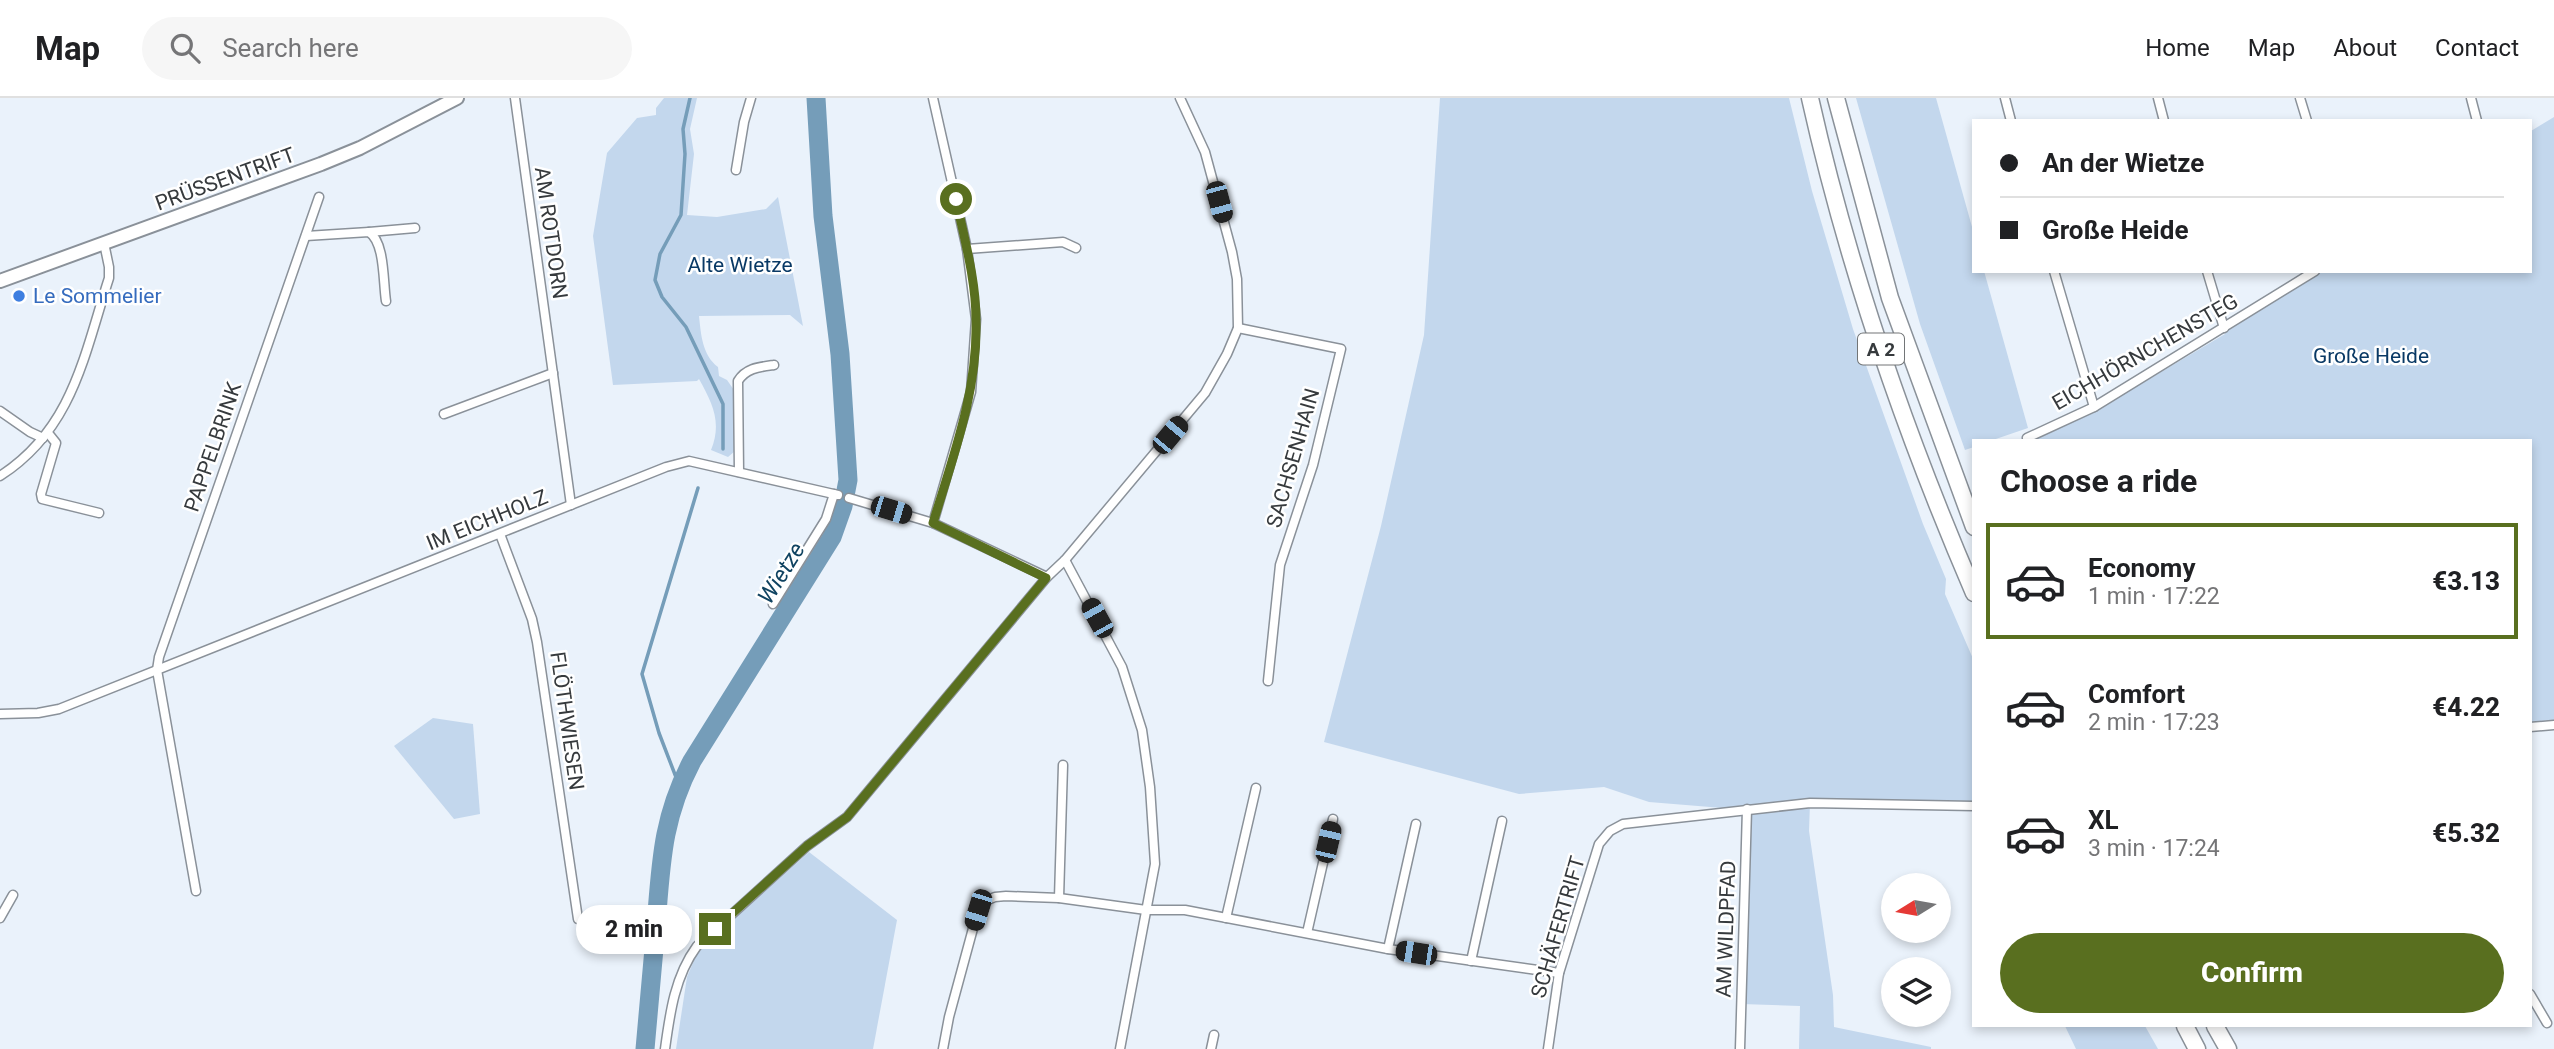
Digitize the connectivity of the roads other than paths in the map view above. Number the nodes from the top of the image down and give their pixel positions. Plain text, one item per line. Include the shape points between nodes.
1 (457, 98) edge
2 (515, 98) edge
3 (751, 98) edge
4 (933, 98) edge
5 (1180, 98) edge
6 (1810, 98) edge
7 (1836, 98) edge
8 (2005, 98) edge
9 (2158, 98) edge
10 (2300, 98) edge
11 (2471, 98) edge
12 (2010, 119) edge
13 (2163, 119) edge
14 (2306, 119) edge
15 (2476, 119) edge
16 (736, 170) dead end
17 (319, 197) dead end
18 (415, 229) dead end
19 (369, 232) junction
20 (306, 236) junction
21 (104, 243) junction
22 (1076, 248) dead end
23 (967, 249) junction
24 (2055, 273) edge
25 (2208, 273) edge
26 (2312, 273) edge
27 (0, 281) edge
28 (386, 301) dead end
29 (1238, 328) junction
30 (2224, 328) junction
31 (774, 365) dead end
32 (553, 373) junction
33 (2094, 407) junction
34 (0, 411) edge
35 (444, 414) dead end
36 (46, 435) junction
37 (2027, 438) dead end
38 (739, 472) junction
39 (0, 476) edge
40 (849, 498) dead end
41 (571, 505) junction
42 (99, 513) dead end
43 (1972, 522) edge
44 (933, 523) junction
45 (500, 534) junction
46 (1065, 560) junction
47 (1046, 578) junction
48 (1972, 588) edge
49 (773, 604) dead end
50 (156, 670) junction
51 (1268, 681) dead end
52 (0, 714) edge
53 (2554, 725) edge
54 (2532, 727) edge
55 (1063, 765) dead end
56 (1256, 788) dead end
57 (1972, 806) edge
58 (1747, 810) junction
59 (1333, 819) dead end
60 (1502, 821) dead end
61 (1416, 824) dead end
62 (196, 891) dead end
63 (13, 895) dead end
64 (1059, 898) junction
65 (1146, 910) junction
66 (0, 918) edge
67 (1226, 918) junction
68 (578, 919) dead end
69 (1307, 933) junction
70 (1388, 949) junction
71 (1471, 961) junction
72 (1559, 973) junction
73 (2532, 997) edge
74 (2547, 1023) dead end
75 (2186, 1027) edge
76 (2216, 1027) edge
77 (1214, 1035) dead end
78 (665, 1049) edge
79 (943, 1049) edge
80 (1120, 1049) edge
81 (1210, 1049) edge
82 (1548, 1049) edge
83 (1740, 1049) edge
84 (2197, 1049) edge
85 (2228, 1049) edge

1 - 21 main road, PRÜSSENTRIFT via 351,152
2 - 32 street, AM ROTDORN
3 - 16 street
4 - 23 street
5 - 29 street via 1205,152 1233,252
6 - 48 highway, A 2 via 1838,209 1917,457
7 - 43 highway, A 2 via 1890,298
8 - 12 street
9 - 13 street
10 - 14 street
11 - 15 street
17 - 20 street, PAPPELBRINK
18 - 19 street
19 - 20 street
19 - 28 street via 380,247
20 - 50 street, PAPPELBRINK
21 - 27 main road, PRÜSSENTRIFT
21 - 36 street via 108,278 71,395
22 - 23 street via 1063,242
23 - 44 street via 975,299 971,392
24 - 33 street
25 - 30 street
26 - 30 street, EICHHÖRNCHENSTEG
29 - 46 street via 1205,393
29 - 51 street, SACHSENHAIN via 1341,349 1312,465 1280,565
30 - 33 street, EICHHÖRNCHENSTEG
31 - 38 street via 750,369 738,381
32 - 35 street
32 - 41 street, AM ROTDORN
33 - 37 street, EICHHÖRNCHENSTEG
34 - 36 street via 30,432
36 - 39 street
36 - 42 street via 56,443 42,499
38 - 41 street, IM EICHHOLZ via 690,461
38 - 49 street, IM EICHHOLZ via 836,495
40 - 44 street
41 - 45 street, IM EICHHOLZ
44 - 47 street
45 - 50 street, IM EICHHOLZ
45 - 68 street, FLÖTHWIESEN via 537,642
46 - 47 street
46 - 65 street via 1122,667 1142,730 1155,834 1155,864
47 - 78 street via 847,817 807,846 697,946 677,986
50 - 52 street, IM EICHHOLZ via 59,709
50 - 62 street
53 - 54 street
55 - 64 street
56 - 67 street
57 - 58 street via 1810,803
58 - 72 street, SCHÄFERTRIFT via 1623,824 1610,831 1600,844
58 - 83 street, AM WILDPFAD
59 - 69 street
60 - 71 street
61 - 70 street
63 - 66 street
64 - 65 street
64 - 79 street via 995,897 978,910
65 - 67 street via 1185,910
65 - 80 street
67 - 69 street
69 - 70 street
70 - 71 street
71 - 72 street
72 - 82 street, SCHÄFERTRIFT
73 - 74 street
75 - 84 highway
76 - 85 highway
77 - 81 street

